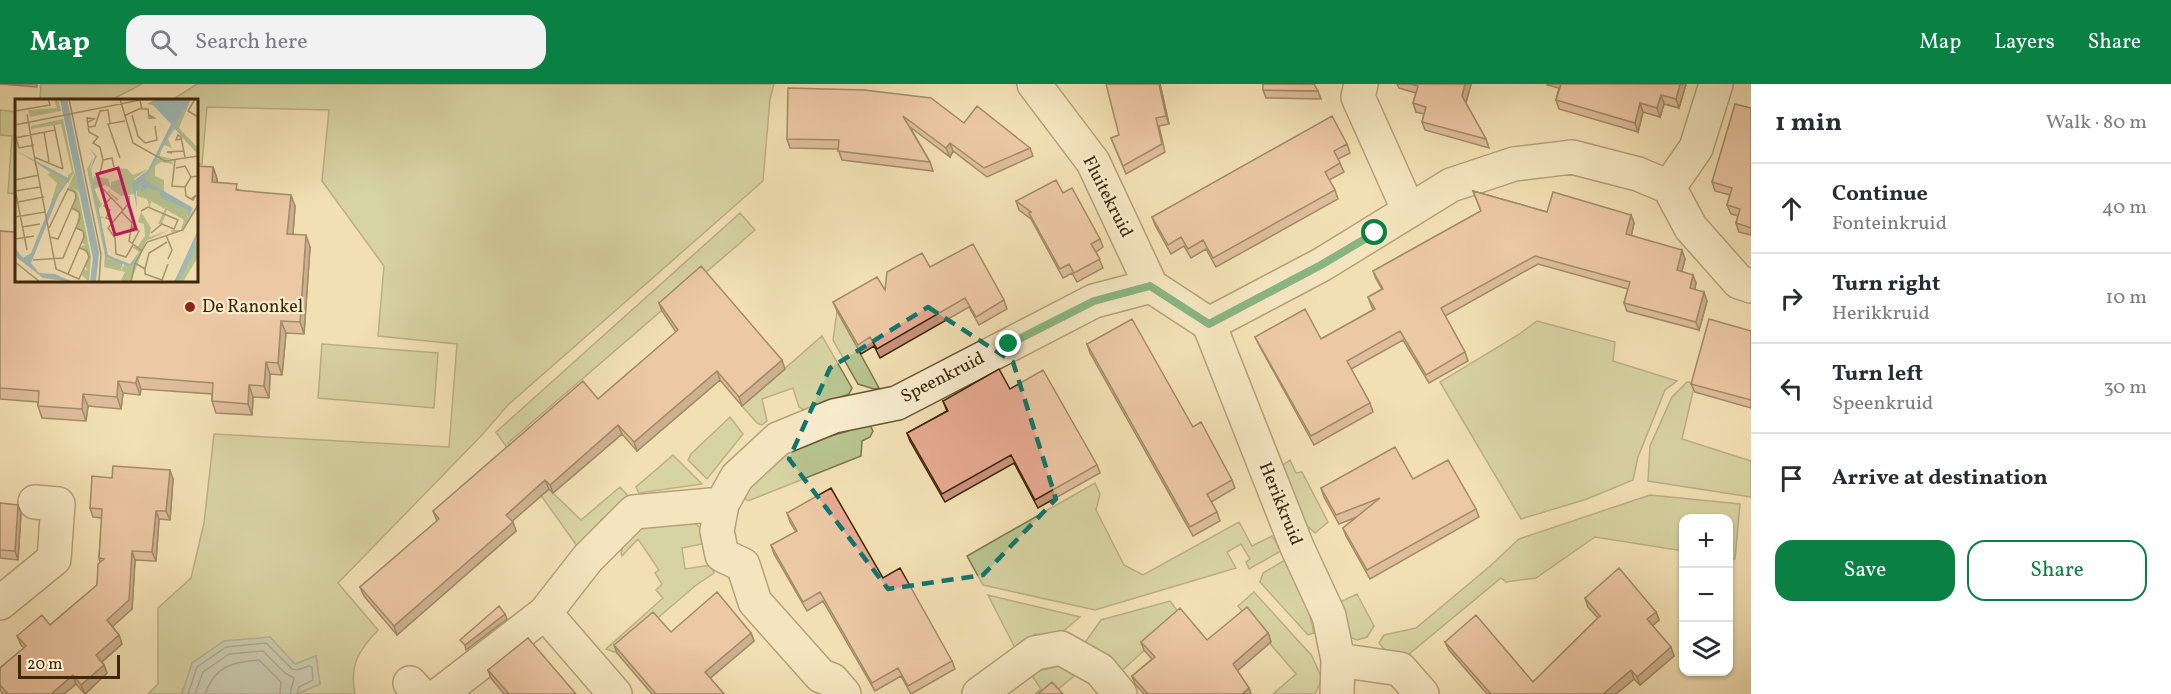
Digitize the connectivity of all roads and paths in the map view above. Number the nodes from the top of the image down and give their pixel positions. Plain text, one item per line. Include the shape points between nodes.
1 (1034, 84) edge
2 (1361, 84) edge
3 (1716, 84) edge
4 (1670, 187) junction
5 (1409, 212) junction
6 (1150, 286) junction
7 (1751, 286) edge
8 (1209, 324) junction
9 (34, 502) dead end
10 (722, 504) junction
11 (0, 603) edge
12 (545, 613) junction
13 (1338, 660) junction
14 (440, 694) edge
15 (615, 694) edge
16 (844, 694) edge
17 (979, 694) edge
18 (1120, 694) edge
19 (1337, 694) edge
20 (1422, 694) edge

1 - 6 street, Fluitekruid via 1093,162
2 - 5 street via 1358,97
3 - 4 street via 1696,148
4 - 5 street via 1638,174 1572,157 1514,164 1451,185
4 - 7 street via 1691,228 1739,282
5 - 8 street via 1321,265
6 - 8 street
6 - 10 street, Speenkruid via 1094,301 897,403 834,416 778,439 737,477
8 - 13 street, Herikkruid via 1297,547 1329,616
9 - 11 street via 58,504 54,559
10 - 12 street via 634,512 588,558
10 - 16 street, Speenkruid via 717,531 722,555 743,565 755,602 821,676 832,680
12 - 14 street
12 - 15 street
13 - 19 street
13 - 20 street via 1400,669
17 - 18 street via 1035,653 1061,648 1100,670

